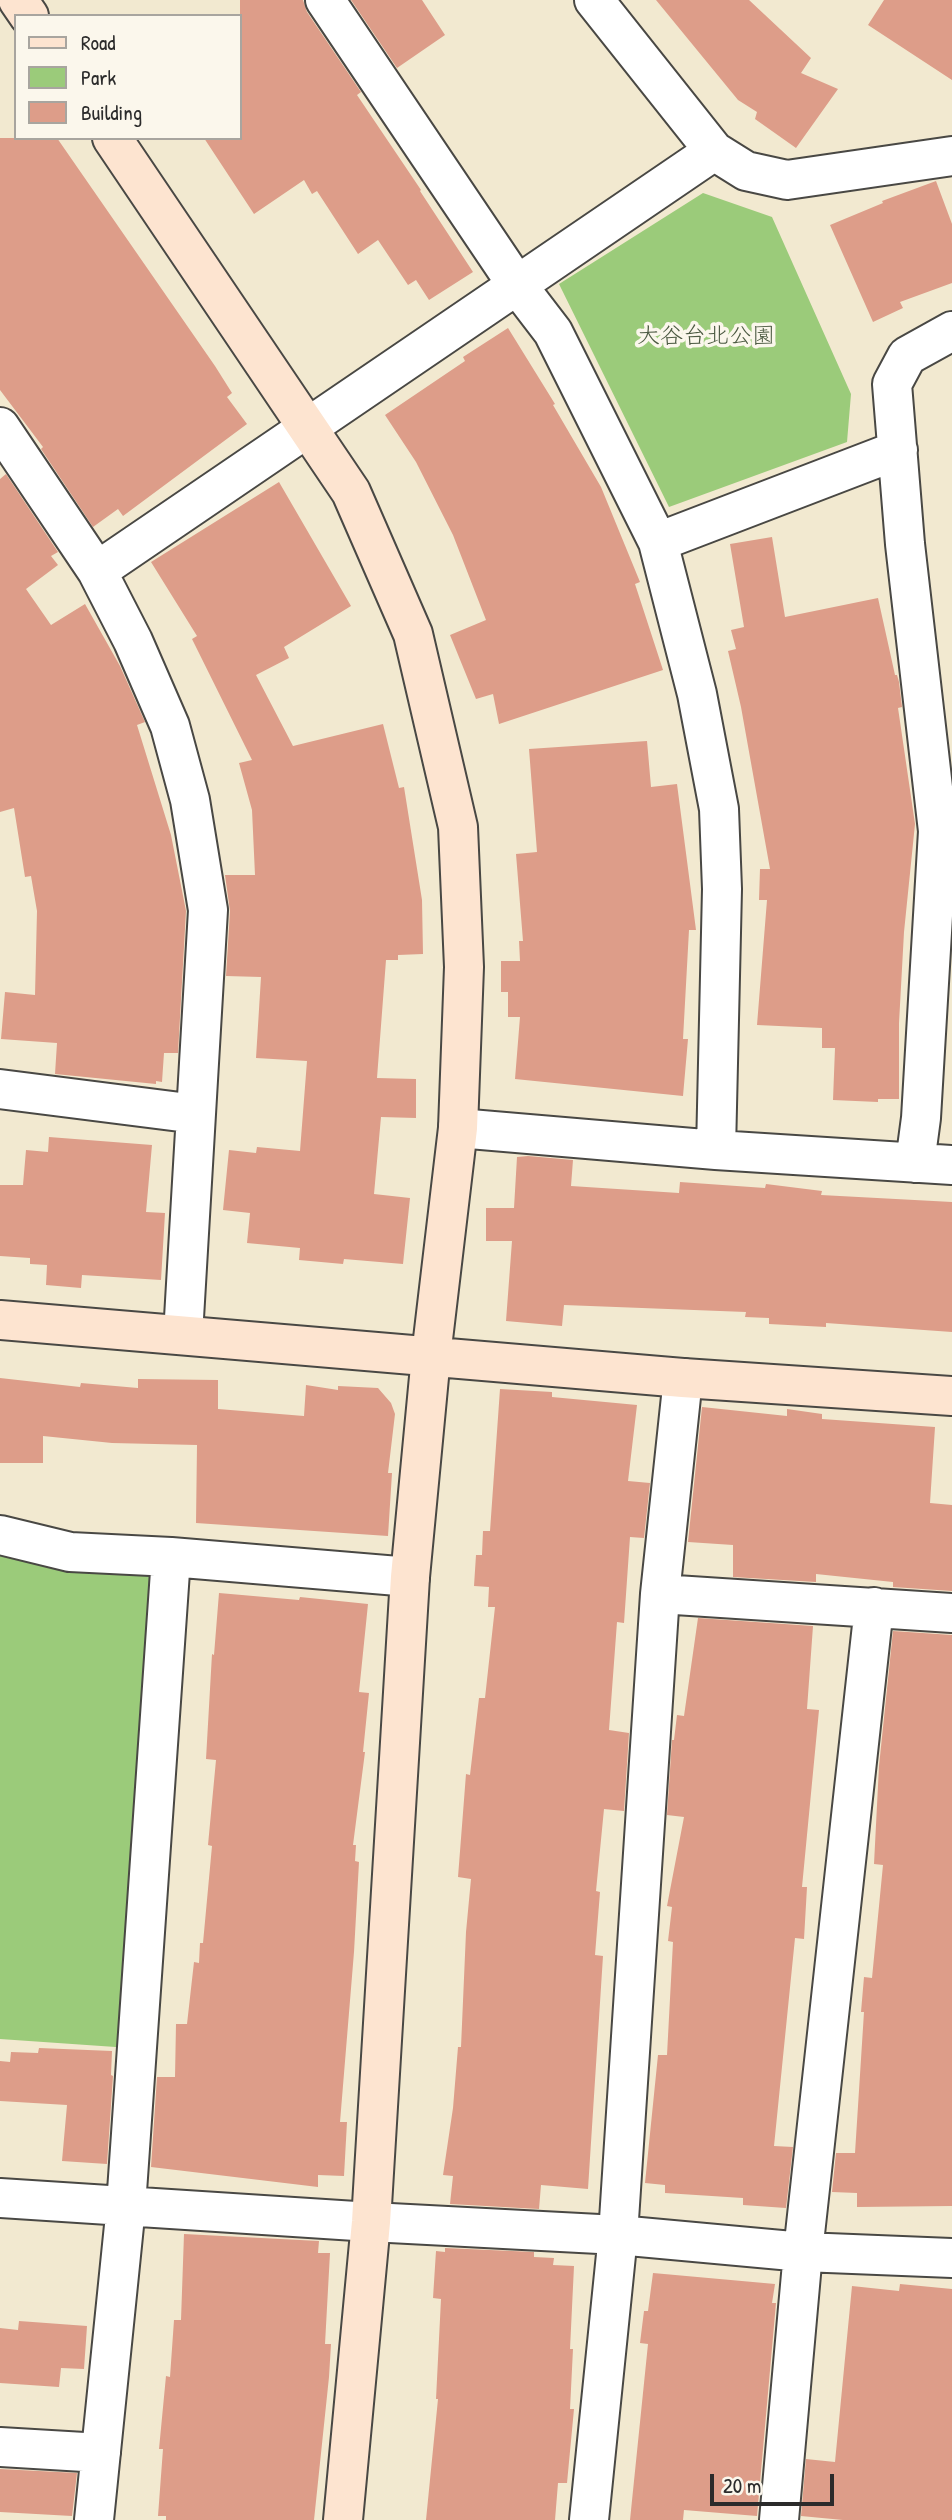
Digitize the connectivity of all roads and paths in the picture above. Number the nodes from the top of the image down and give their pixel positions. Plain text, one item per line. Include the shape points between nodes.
1 (325, 0) edge
2 (594, 0) edge
3 (113, 140) edge
4 (714, 151) junction
5 (952, 156) edge
6 (517, 285) junction
7 (952, 331) edge
8 (308, 426) junction
9 (0, 427) edge
10 (898, 450) junction
11 (658, 542) junction
12 (97, 571) junction
13 (0, 1089) edge
14 (196, 1114) junction
15 (458, 1128) junction
16 (716, 1150) junction
17 (933, 1164) edge
18 (0, 1320) edge
19 (183, 1335) junction
20 (431, 1356) junction
21 (683, 1378) junction
22 (952, 1396) edge
23 (0, 1535) edge
24 (171, 1556) junction
25 (410, 1577) junction
26 (660, 1594) junction
27 (874, 1607) junction
28 (952, 1612) edge
29 (0, 2198) edge
30 (126, 2206) junction
31 (371, 2222) junction
32 (618, 2235) junction
33 (803, 2252) junction
34 (952, 2258) edge
35 (0, 2447) edge
36 (102, 2453) junction
37 (94, 2520) edge
38 (343, 2520) edge
39 (589, 2520) edge
40 (779, 2520) edge

1 - 6 street
2 - 4 street
3 - 8 street
4 - 5 street via 746,171 788,180
4 - 6 street
6 - 8 street
6 - 11 street via 553,332
7 - 10 street via 906,356 892,384
8 - 12 street
8 - 15 street via 351,492 413,634 458,827 464,967
9 - 12 street
10 - 11 street
10 - 17 street via 938,831 921,1118
11 - 16 street via 697,694 719,808 722,889
12 - 14 street via 170,726 190,800 208,910
13 - 14 street
14 - 19 street
15 - 16 street
15 - 20 street
16 - 17 street
18 - 19 street
19 - 20 street
20 - 21 street
20 - 25 street
21 - 22 street
21 - 26 street
23 - 24 street via 70,1552
24 - 25 street
24 - 30 street
25 - 31 street
26 - 27 street
26 - 32 street
27 - 28 street
27 - 33 street
29 - 30 street
30 - 31 street
30 - 36 street
31 - 32 street
31 - 38 street
32 - 33 street
32 - 39 street
33 - 34 street
33 - 40 street
35 - 36 street
36 - 37 street

